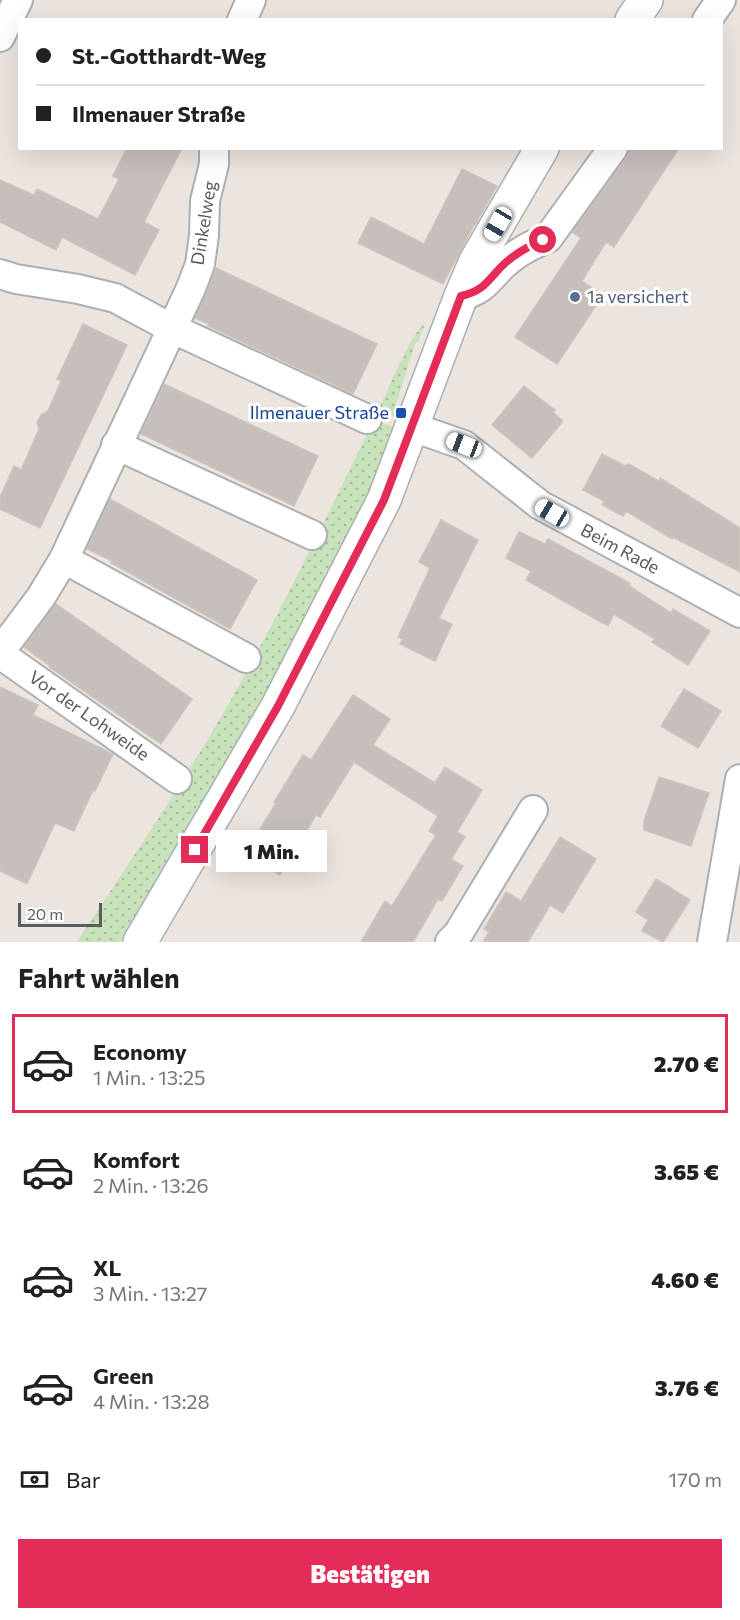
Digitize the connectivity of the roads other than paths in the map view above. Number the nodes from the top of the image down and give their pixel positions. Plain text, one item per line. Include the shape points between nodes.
1 (18, 0) edge
2 (251, 0) edge
3 (646, 0) edge
4 (721, 0) edge
5 (243, 18) edge
6 (633, 18) edge
7 (708, 18) edge
8 (0, 37) edge
9 (214, 150) edge
10 (541, 150) edge
11 (612, 150) edge
12 (0, 274) edge
13 (461, 296) junction
14 (171, 328) junction
15 (367, 419) dead end
16 (412, 427) junction
17 (116, 445) junction
18 (312, 535) dead end
19 (64, 559) junction
20 (740, 613) edge
21 (0, 653) edge
22 (246, 658) dead end
23 (177, 779) dead end
24 (740, 779) edge
25 (533, 810) dead end
26 (140, 942) edge
27 (450, 942) edge
28 (712, 942) edge

1 - 8 street
2 - 5 street
3 - 6 street
4 - 7 street
9 - 14 street, Dinkelweg via 200,264
10 - 13 street via 476,261
11 - 13 street via 548,238 504,264 486,285
12 - 14 street via 115,297
13 - 16 street
14 - 15 street
14 - 17 street, Vor der Lohweide
16 - 20 street, Beim Rade via 464,445 540,506
16 - 26 street via 384,500 278,706
17 - 18 street
17 - 19 street, Vor der Lohweide
19 - 21 street, Vor der Lohweide
19 - 22 street
21 - 23 street, Vor der Lohweide
24 - 28 street
25 - 27 street

